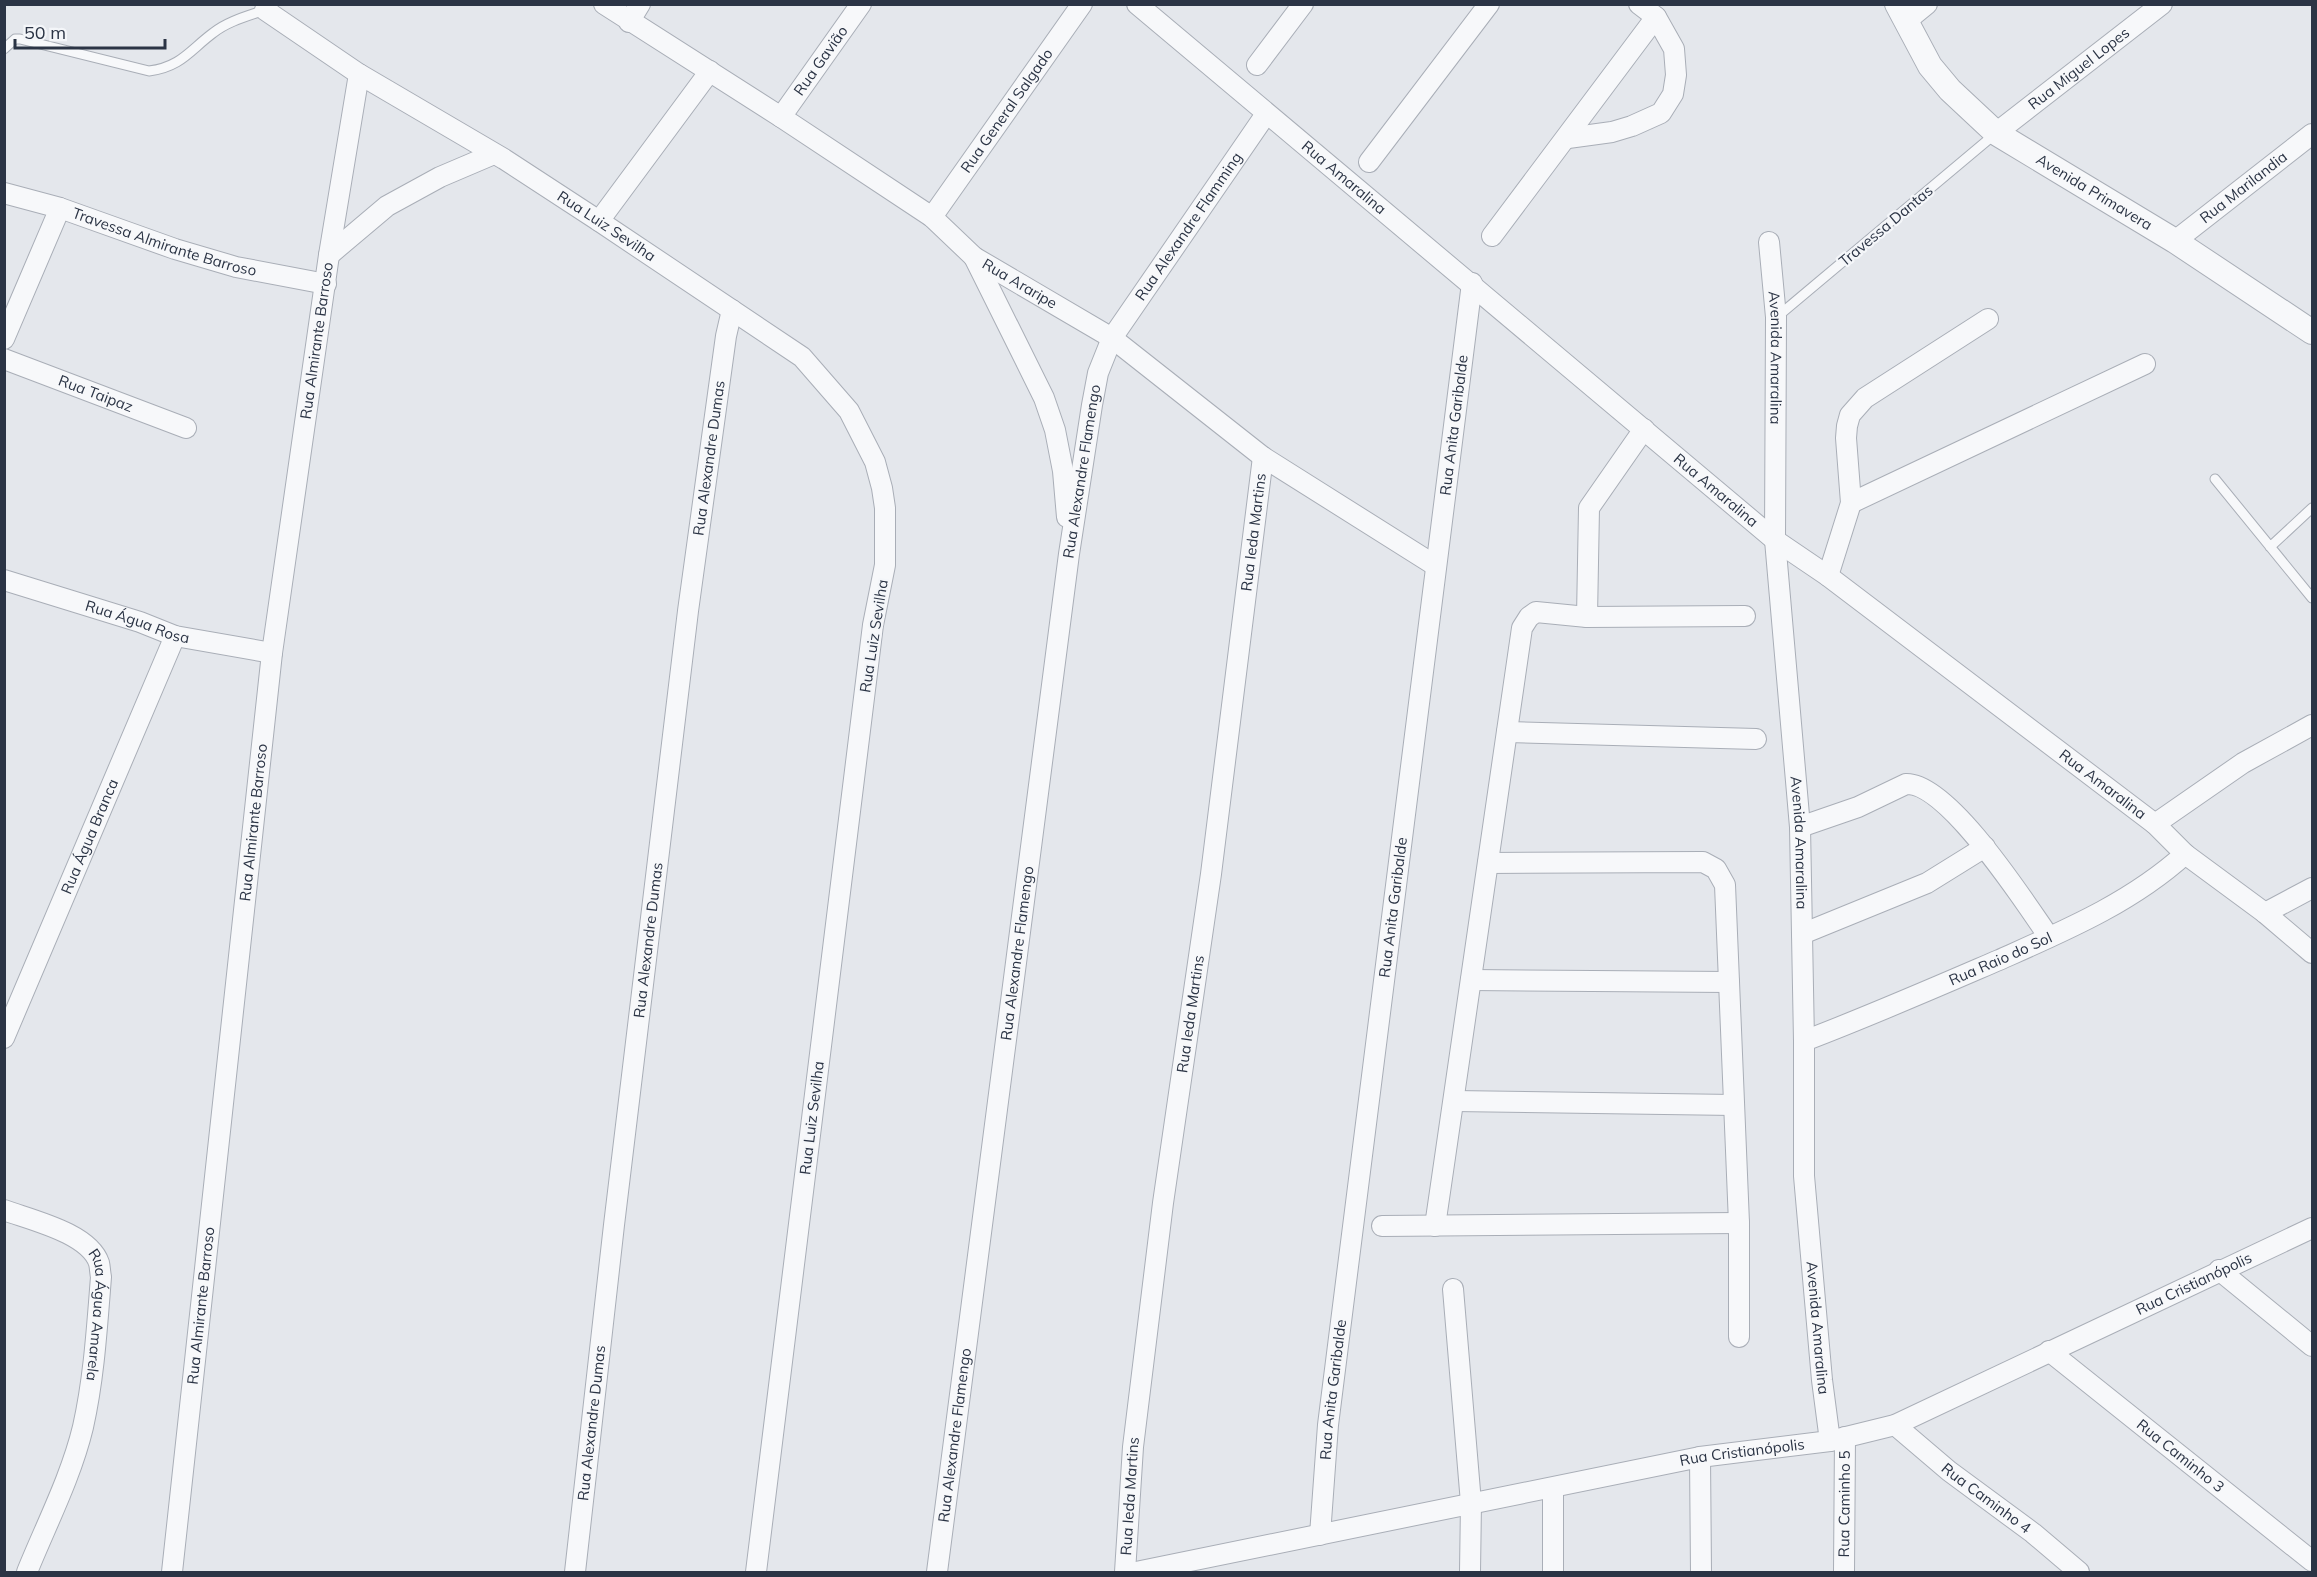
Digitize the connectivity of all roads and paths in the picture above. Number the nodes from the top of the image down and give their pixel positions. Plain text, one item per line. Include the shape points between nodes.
1 (604, 4) edge
2 (640, 4) edge
3 (861, 4) edge
4 (1082, 4) edge
5 (1137, 4) edge
6 (1303, 4) edge
7 (1489, 4) edge
8 (1639, 4) edge
9 (1928, 4) edge
10 (2162, 4) edge
11 (267, 7) edge
12 (1901, 13) edge
13 (1656, 17) junction
14 (629, 22) junction
15 (4, 50) edge
16 (1257, 65) dead end
17 (710, 71) junction
18 (359, 74) junction
19 (1266, 114) junction
20 (781, 117) junction
21 (1996, 133) junction
22 (2313, 134) edge
23 (1568, 138) junction
24 (494, 154) junction
25 (1370, 162) dead end
26 (4, 192) edge
27 (60, 208) junction
28 (932, 217) junction
29 (599, 221) junction
30 (1492, 236) dead end
31 (2175, 241) junction
32 (1769, 242) dead end
33 (329, 255) junction
34 (974, 257) junction
35 (1472, 283) junction
36 (326, 284) junction
37 (732, 310) junction
38 (1776, 317) junction
39 (1988, 319) dead end
40 (2313, 332) edge
41 (1112, 338) junction
42 (4, 339) edge
43 (4, 359) edge
44 (2145, 364) dead end
45 (186, 428) dead end
46 (1644, 429) junction
47 (1263, 457) junction
48 (2215, 479) dead end
49 (1851, 503) junction
50 (2313, 508) edge
51 (1775, 540) junction
52 (2270, 547) junction
53 (1069, 554) junction
54 (1436, 566) junction
55 (1828, 576) junction
56 (4, 580) edge
57 (2313, 598) edge
58 (1745, 615) dead end
59 (1587, 618) junction
60 (175, 636) junction
61 (272, 653) junction
62 (2313, 725) edge
63 (1507, 732) junction
64 (1756, 739) dead end
65 (2155, 824) junction
66 (1800, 827) junction
67 (1985, 847) junction
68 (2185, 854) junction
69 (1488, 863) junction
70 (2313, 888) edge
71 (2265, 913) junction
72 (1802, 934) junction
73 (2049, 937) junction
74 (2313, 953) edge
75 (1471, 980) junction
76 (1729, 982) junction
77 (4, 1038) edge
78 (1804, 1041) junction
79 (1454, 1101) junction
80 (1734, 1105) junction
81 (4, 1210) edge
82 (1739, 1223) junction
83 (1382, 1226) dead end
84 (1436, 1226) junction
85 (2313, 1228) edge
86 (2219, 1270) junction
87 (1453, 1289) dead end
88 (1739, 1337) dead end
89 (2313, 1346) edge
90 (2049, 1351) junction
91 (1895, 1425) junction
92 (1837, 1439) junction
93 (1700, 1456) junction
94 (1553, 1488) junction
95 (1471, 1503) junction
96 (1320, 1534) junction
97 (2313, 1561) edge
98 (27, 1572) edge
99 (172, 1572) edge
100 (575, 1572) edge
101 (756, 1572) edge
102 (937, 1572) edge
103 (1125, 1572) edge
104 (1136, 1572) edge
105 (1470, 1572) edge
106 (1553, 1572) edge
107 (1701, 1572) edge
108 (1844, 1572) edge
109 (2079, 1572) edge

1 - 14 street, Rua Araripe
2 - 14 street
3 - 20 street, Rua Gavião
4 - 28 street, Rua General Salgado
5 - 19 street, Rua Amaralina
6 - 16 street
7 - 25 street
8 - 13 street
9 - 12 street, Avenida Primavera
10 - 21 street, Rua Miguel Lopes
11 - 15 lane via 222,27 183,59 149,71 20,39
11 - 18 street, Rua Luiz Sevilha
12 - 21 street, Avenida Primavera via 1930,66
13 - 23 street
13 - 23 street via 1674,49 1676,75 1673,94 1661,113 1612,132
14 - 17 street, Rua Araripe
17 - 20 street, Rua Araripe
17 - 29 street
18 - 24 street, Rua Luiz Sevilha
18 - 33 street, Rua Almirante Barroso
19 - 35 street, Rua Amaralina
19 - 41 street, Rua Alexandre Flamming
20 - 28 street, Rua Araripe
21 - 31 street, Avenida Primavera
21 - 38 lane, Travessa Dantas
22 - 31 street, Rua Marilandia
23 - 30 street
24 - 29 street, Rua Luiz Sevilha
24 - 33 street via 387,206
26 - 27 street, Travessa Almirante Barroso
27 - 36 street, Travessa Almirante Barroso via 236,267
27 - 42 street
28 - 34 street, Rua Araripe
29 - 37 street, Rua Luiz Sevilha
31 - 40 street, Avenida Primavera
32 - 38 street, Avenida Amaralina
33 - 36 street, Rua Almirante Barroso
34 - 41 street, Rua Araripe
34 - 53 street via 1044,398 1055,430 1063,471
35 - 46 street, Rua Amaralina
35 - 54 street, Rua Anita Garibalde
36 - 61 street, Rua Almirante Barroso
37 - 100 street, Rua Alexandre Dumas via 688,610
37 - 101 street, Rua Luiz Sevilha via 802,357 849,411 875,462 885,508 885,565 873,625
38 - 51 street, Avenida Amaralina
39 - 49 street via 1865,398 1850,415 1846,438
41 - 47 street, Rua Araripe
41 - 53 street, Rua Alexandre Flamengo via 1098,373
43 - 45 street, Rua Taipaz
44 - 49 street
46 - 51 street, Rua Amaralina
46 - 59 street via 1589,508
47 - 54 street, Rua Araripe
47 - 103 street, Rua Ieda Martins via 1211,874 1156,1261 1133,1447
48 - 52 lane
49 - 55 street
50 - 52 lane
51 - 55 street, Rua Amaralina
51 - 66 street, Avenida Amaralina
52 - 57 lane
53 - 102 street, Rua Alexandre Flamengo
54 - 96 street, Rua Anita Garibalde via 1329,1413
55 - 65 street, Rua Amaralina
56 - 60 street, Rua Água Rosa
58 - 59 street
59 - 63 street via 1536,612 1529,616 1522,628
60 - 61 street, Rua Água Rosa
60 - 77 street, Rua Água Branca
61 - 99 street, Rua Almirante Barroso
62 - 65 street via 2243,762
63 - 64 street
63 - 69 street
65 - 68 street, Rua Amaralina
66 - 67 street via 1914,784 1931,794
66 - 72 street, Avenida Amaralina
67 - 72 street via 1927,883
67 - 73 street
68 - 71 street, Rua Amaralina
68 - 73 street, Rua Raio do Sol via 2141,889
69 - 75 street
69 - 76 street via 1702,862 1716,868 1725,885
70 - 71 street
71 - 74 street, Rua Amaralina
72 - 78 street, Avenida Amaralina
73 - 78 street, Rua Raio do Sol
75 - 76 street
75 - 79 street
76 - 80 street
78 - 92 street, Avenida Amaralina via 1804,1176 1822,1380
79 - 80 street
79 - 84 street
80 - 82 street
81 - 98 street, Rua Água Amarela via 79,1239 93,1252 101,1277 94,1361 83,1427 70,1469
82 - 84 street
82 - 88 street
83 - 84 street
85 - 86 street, Rua Cristianópolis
86 - 89 street
86 - 90 street, Rua Cristianópolis
87 - 95 street
90 - 91 street, Rua Cristianópolis
90 - 97 street, Rua Caminho 3
91 - 92 street, Rua Cristianópolis
91 - 109 street, Rua Caminho 4
92 - 93 street, Rua Cristianópolis
92 - 108 street, Rua Caminho 5
93 - 94 street, Rua Cristianópolis
93 - 107 street
94 - 95 street, Rua Cristianópolis
94 - 106 street
95 - 96 street, Rua Cristianópolis
95 - 105 street
96 - 104 street, Rua Cristianópolis

